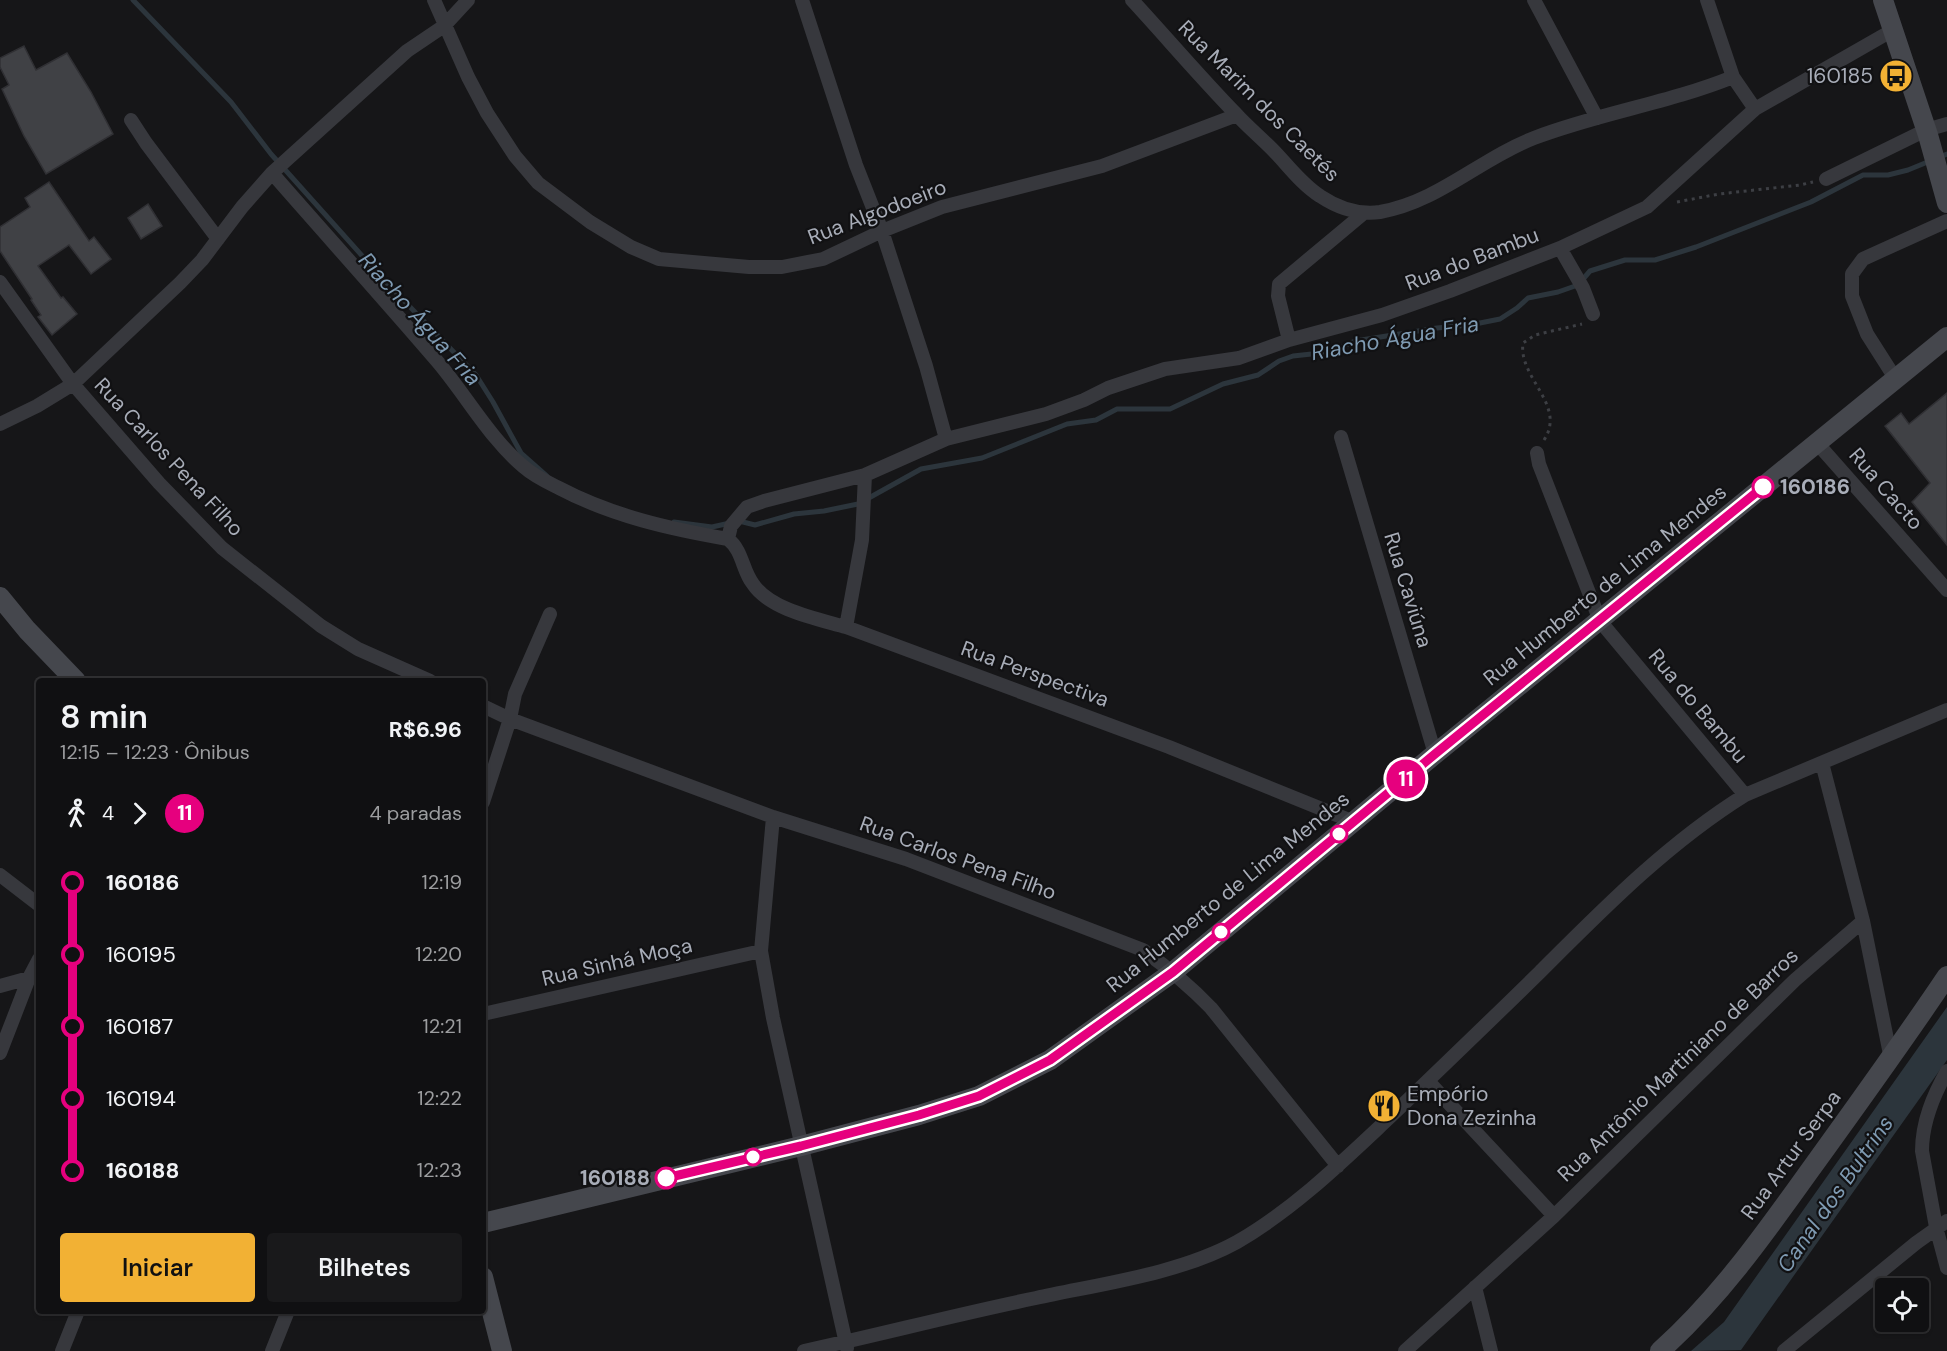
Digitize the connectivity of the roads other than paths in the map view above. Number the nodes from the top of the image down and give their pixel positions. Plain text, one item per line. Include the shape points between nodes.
1 (434, 0) edge
2 (468, 0) edge
3 (802, 0) edge
4 (1132, 0) edge
5 (1534, 0) edge
6 (1707, 0) edge
7 (1883, 0) edge
8 (444, 26) junction
9 (1893, 30) junction
10 (1733, 77) junction
11 (1755, 109) junction
12 (1237, 115) junction
13 (1597, 118) junction
14 (131, 120) dead end
15 (1947, 124) edge
16 (1927, 132) junction
17 (273, 172) junction
18 (1826, 178) road end
19 (1944, 194) edge
20 (1364, 213) junction
21 (1947, 221) edge
22 (882, 231) junction
23 (218, 239) junction
24 (1560, 248) junction
25 (0, 282) edge
26 (1593, 314) road end
27 (1947, 337) edge
28 (1289, 340) junction
29 (1895, 378) junction
30 (73, 384) junction
31 (0, 424) edge
32 (1341, 437) dead end
33 (946, 439) junction
34 (1817, 443) junction
35 (1537, 453) road end
36 (865, 479) junction
37 (730, 532) junction
38 (1947, 590) edge
39 (0, 597) edge
40 (550, 614) dead end
41 (1600, 621) junction
42 (846, 627) junction
43 (73, 678) edge
44 (423, 678) edge
45 (486, 707) edge
46 (1947, 710) edge
47 (510, 719) junction
48 (1435, 754) junction
49 (1822, 764) junction
50 (486, 793) edge
51 (1745, 795) junction
52 (773, 817) junction
53 (1354, 822) junction
54 (0, 875) edge
55 (36, 903) edge
56 (1863, 921) junction
57 (761, 951) junction
58 (36, 964) edge
59 (1173, 972) junction
60 (1947, 976) edge
61 (28, 978) junction
62 (0, 986) edge
63 (486, 1013) edge
64 (0, 1053) edge
65 (1891, 1059) junction
66 (1947, 1071) edge
67 (1428, 1081) junction
68 (801, 1146) junction
69 (1338, 1166) junction
70 (1554, 1216) junction
71 (486, 1222) edge
72 (1942, 1224) edge
73 (1947, 1268) edge
74 (1475, 1287) junction
75 (486, 1289) edge
76 (77, 1314) edge
77 (287, 1314) edge
78 (846, 1347) edge
79 (62, 1351) edge
80 (272, 1351) edge
81 (502, 1351) edge
82 (804, 1351) edge
83 (1405, 1351) edge
84 (1491, 1351) edge
85 (1660, 1351) edge
86 (1784, 1351) edge

1 - 8 street, Rua Algodoeiro
2 - 8 street
3 - 22 street
4 - 12 street, Rua Marim dos Caetés
5 - 13 street
6 - 10 street
7 - 9 street
8 - 17 street via 407,51
8 - 22 street, Rua Algodoeiro via 487,113 515,156 556,199 631,247 659,259 782,267 823,259
9 - 11 street
9 - 16 street
10 - 11 street
10 - 13 street, Rua Marim dos Caetés
11 - 24 street via 1647,207
12 - 20 street, Rua Marim dos Caetés via 1312,191 1346,210
12 - 22 street, Rua Algodoeiro via 1102,166 942,207
13 - 20 street, Rua Marim dos Caetés via 1533,138 1428,197
14 - 23 street
15 - 16 street
16 - 18 street
16 - 19 street
17 - 23 street
17 - 37 street via 439,363 523,467 580,500 624,516 697,534
20 - 28 street via 1279,284 1278,296
21 - 29 street via 1863,259 1852,274 1851,296 1867,334
22 - 33 street
23 - 30 street via 180,283
24 - 26 street, Rua do Bambu
24 - 28 street, Rua do Bambu via 1382,315
25 - 30 street, Rua Carlos Pena Filho
27 - 29 street, Rua Humberto de Lima Mendes
28 - 33 street, Rua do Bambu via 1239,357 1165,369 1046,414
29 - 34 street, Rua Humberto de Lima Mendes
30 - 31 street
30 - 44 street, Rua Carlos Pena Filho via 222,548 321,626 358,649
32 - 48 street, Rua Caviúna
33 - 36 street, Rua do Bambu
34 - 38 street, Rua Cacto
34 - 41 street, Rua Humberto de Lima Mendes
35 - 41 street, Rua do Bambu
36 - 37 street, Rua do Bambu via 747,507
36 - 42 street via 862,540
37 - 42 street, Rua Perspectiva via 759,592 795,613
39 - 43 street
40 - 47 street via 515,694
41 - 48 street, Rua Humberto de Lima Mendes
41 - 51 street, Rua do Bambu
42 - 53 street, Rua Perspectiva via 1169,747
45 - 47 street, Rua Carlos Pena Filho
46 - 49 street
47 - 50 street
47 - 52 street, Rua Carlos Pena Filho
48 - 53 street, Rua Humberto de Lima Mendes
49 - 51 street
49 - 56 street
51 - 67 street via 1688,834 1650,867
52 - 57 street
52 - 59 street, Rua Carlos Pena Filho via 906,859 1124,942 1143,950
53 - 59 street, Rua Humberto de Lima Mendes
54 - 55 street
56 - 65 street
56 - 70 street, Rua Antônio Martiniano de Barros via 1795,980
57 - 63 street, Rua Sinhá Moça
57 - 68 street
58 - 61 street
59 - 68 street, Rua Humberto de Lima Mendes via 1050,1060 979,1096
59 - 69 street, Rua Carlos Pena Filho via 1211,1008
60 - 65 street, Rua Artur Serpa
61 - 62 street
61 - 64 street
65 - 85 street, Rua Artur Serpa via 1740,1267
66 - 72 street via 1929,1108 1922,1141
67 - 69 street
67 - 70 street
68 - 71 street, Rua Humberto de Lima Mendes
68 - 78 street
69 - 78 street via 1268,1223 1196,1260 942,1318
70 - 74 street, Rua Antônio Martiniano de Barros
72 - 73 street
72 - 86 street
74 - 83 street, Rua Antônio Martiniano de Barros
74 - 84 street
75 - 81 street
76 - 79 street
77 - 80 street
78 - 82 street

